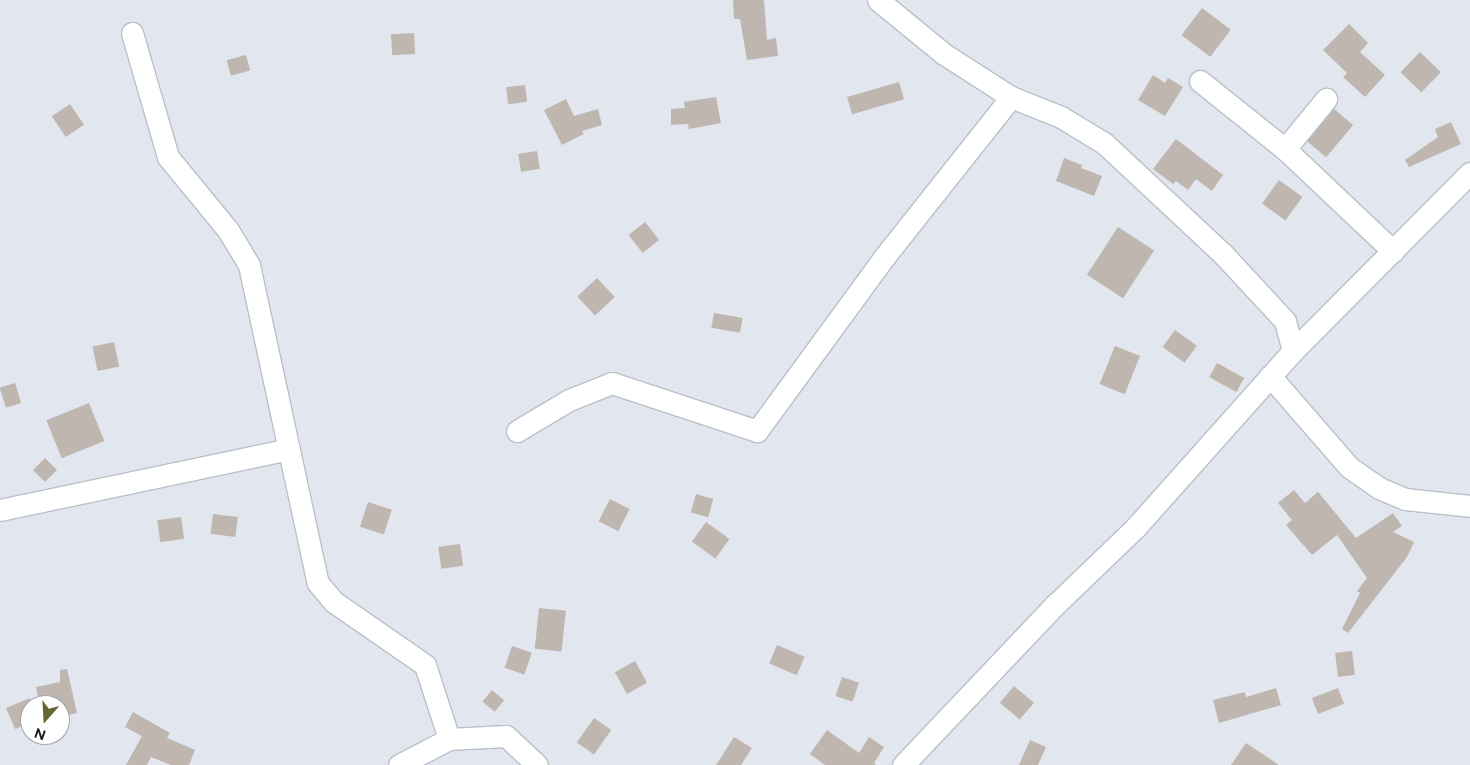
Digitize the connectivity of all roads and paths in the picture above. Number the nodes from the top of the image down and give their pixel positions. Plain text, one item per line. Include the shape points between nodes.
1 (878, 0) edge
2 (132, 33) dead end
3 (1200, 81) dead end
4 (1011, 97) junction
5 (1326, 99) dead end
6 (1285, 149) junction
7 (1470, 173) edge
8 (1393, 250) junction
9 (1293, 351) junction
10 (1270, 376) junction
11 (517, 431) dead end
12 (289, 449) junction
13 (1470, 506) edge
14 (0, 510) edge
15 (449, 739) junction
16 (399, 765) edge
17 (537, 765) edge
18 (903, 765) edge

1 - 4 street via 944,54
2 - 12 street via 168,157 228,230 249,265
3 - 6 street
4 - 9 street via 1061,117 1104,143 1222,252 1285,321
4 - 11 street via 885,256 757,432 612,383 569,400
5 - 6 street
6 - 8 street
7 - 8 street
8 - 9 street
9 - 10 street
10 - 13 street via 1349,467 1379,488 1406,499
10 - 18 street via 1136,527 1056,604
12 - 14 street
12 - 15 street via 318,584 334,602 425,665
15 - 16 street
15 - 17 street via 506,736

